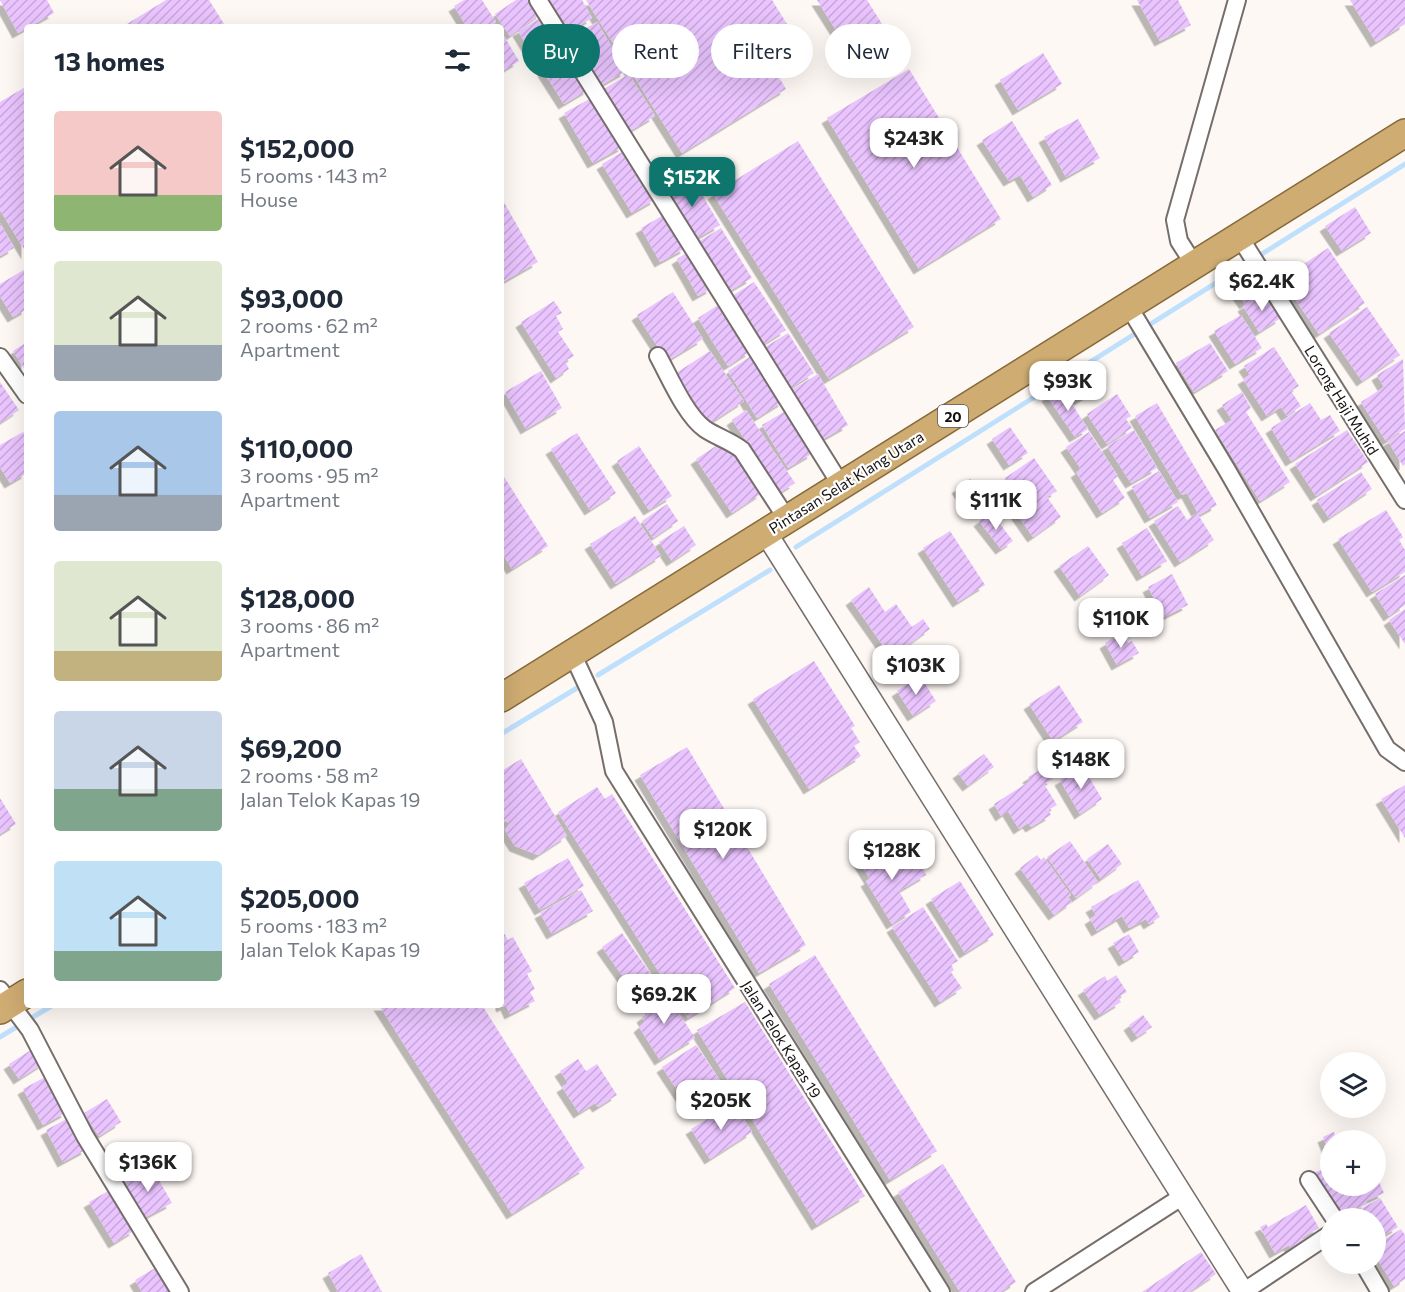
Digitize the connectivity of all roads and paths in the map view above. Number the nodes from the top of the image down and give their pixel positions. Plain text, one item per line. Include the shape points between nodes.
1 (538, 0) edge
2 (1237, 0) edge
3 (1405, 133) edge
4 (1243, 241) junction
5 (1195, 266) junction
6 (1132, 312) junction
7 (658, 356) dead end
8 (0, 357) edge
9 (24, 391) edge
10 (841, 485) junction
11 (1405, 500) edge
12 (776, 526) junction
13 (572, 653) junction
14 (504, 696) edge
15 (1405, 762) edge
16 (15, 1008) edge
17 (1310, 1180) dead end
18 (1183, 1196) junction
19 (1328, 1208) edge
20 (1320, 1241) edge
21 (1369, 1274) edge
22 (180, 1292) edge
23 (941, 1292) edge
24 (1034, 1292) edge
25 (1243, 1292) edge
26 (1380, 1292) edge

1 - 10 street
2 - 5 street via 1175,220 1179,241
3 - 4 highway, Pintasan Selat Klang Utara / 20
4 - 5 highway, Pintasan Selat Klang Utara / 20
4 - 11 street, Lorong Haji Muhid
5 - 6 highway, Pintasan Selat Klang Utara / 20
6 - 10 highway, Pintasan Selat Klang Utara / 20
6 - 15 street via 1387,749
7 - 12 street via 694,418 703,428 742,450
8 - 9 street
10 - 12 highway, Pintasan Selat Klang Utara / 20
12 - 13 highway, Pintasan Selat Klang Utara / 20
12 - 18 street
13 - 14 highway, Pintasan Selat Klang Utara / 20
13 - 23 street, Jalan Telok Kapas 19 via 604,722 614,771
16 - 22 street via 91,1146
17 - 19 street
18 - 24 street
18 - 25 street
20 - 25 street
21 - 26 street

